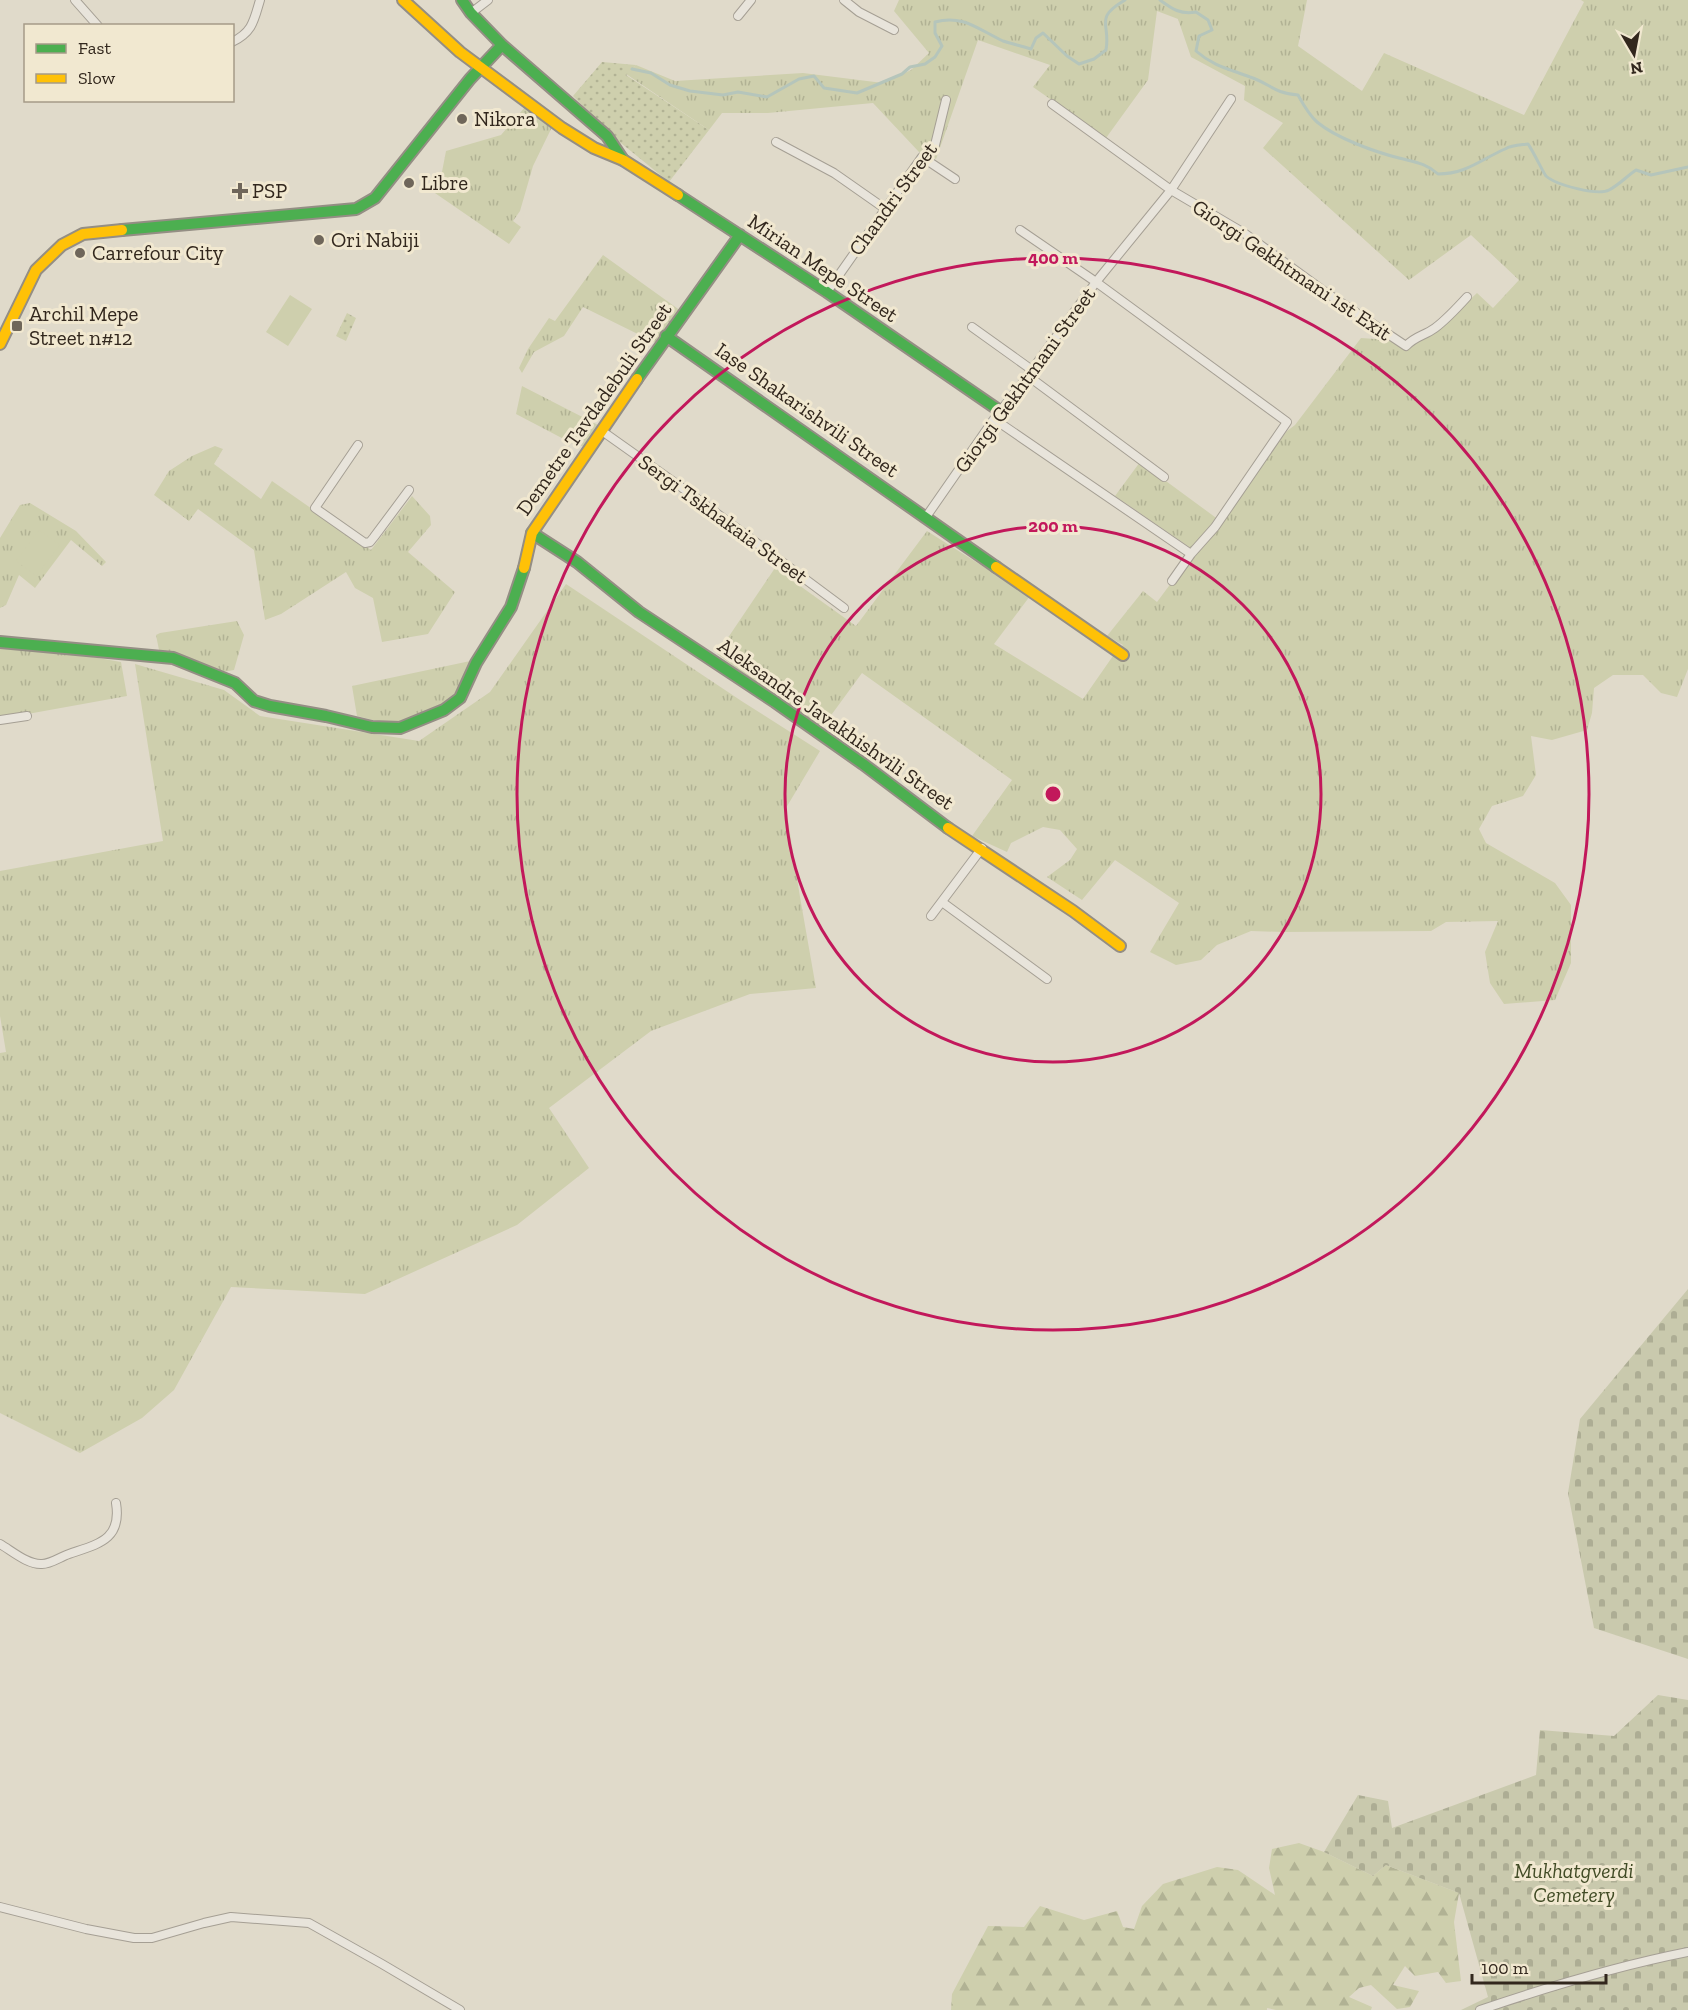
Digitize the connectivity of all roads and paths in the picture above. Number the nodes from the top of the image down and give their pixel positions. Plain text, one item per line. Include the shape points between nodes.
1 (75, 0) edge
2 (260, 0) edge
3 (403, 0) edge
4 (462, 0) edge
5 (488, 0) edge
6 (751, 0) edge
7 (844, 0) edge
8 (471, 13) junction
9 (738, 16) dead end
10 (96, 24) edge
11 (894, 30) dead end
12 (234, 41) edge
13 (502, 45) junction
14 (480, 67) junction
15 (1231, 99) dead end
16 (946, 100) dead end
17 (1052, 104) dead end
18 (603, 133) junction
19 (776, 142) dead end
20 (594, 148) junction
21 (922, 158) junction
22 (623, 160) junction
23 (955, 179) dead end
24 (1170, 190) junction
25 (884, 208) junction
26 (1020, 230) dead end
27 (740, 235) junction
28 (1096, 282) junction
29 (827, 292) junction
30 (1467, 297) dead end
31 (972, 327) dead end
32 (666, 336) junction
33 (0, 344) edge
34 (1030, 373) junction
35 (997, 415) junction
36 (602, 431) junction
37 (358, 445) dead end
38 (1164, 477) dead end
39 (409, 490) dead end
40 (926, 517) junction
41 (532, 533) junction
42 (1191, 554) junction
43 (1172, 580) dead end
44 (844, 608) dead end
45 (0, 642) edge
46 (1123, 655) dead end
47 (27, 716) dead end
48 (0, 720) edge
49 (982, 848) junction
50 (942, 902) junction
51 (932, 916) dead end
52 (1120, 946) dead end
53 (1047, 979) dead end
54 (116, 1503) dead end
55 (0, 1544) edge
56 (0, 1907) edge
57 (1688, 1952) edge
58 (460, 2010) edge
59 (1480, 2010) edge

1 - 10 street
2 - 12 street via 254,23
3 - 14 street, Mirian Mepe Street
4 - 8 street, Mirian Mepe Street
5 - 8 street
6 - 9 street
7 - 11 street
8 - 13 street, Mirian Mepe Street
13 - 14 street
13 - 18 street, Mirian Mepe Street
14 - 20 street, Mirian Mepe Street
14 - 33 street via 375,198 356,209 83,234 62,245 36,270
15 - 24 street, Giorgi Gekhtmani Street
16 - 21 street, Chandri Street via 935,145
17 - 24 street
18 - 20 street via 601,146
18 - 22 street, Mirian Mepe Street
19 - 25 street via 834,173
20 - 22 street, Mirian Mepe Street
21 - 23 street
21 - 25 street, Chandri Street
22 - 27 street, Mirian Mepe Street
24 - 28 street, Giorgi Gekhtmani Street
24 - 30 street, Giorgi Gekhtmani 1st Exit via 1244,233 1406,346 1452,314
25 - 29 street, Chandri Street
26 - 28 street
27 - 29 street, Mirian Mepe Street
27 - 32 street, Demetre Tavdadebuli Street
28 - 34 street, Giorgi Gekhtmani Street
28 - 42 street via 1287,422 1215,527
29 - 35 street, Mirian Mepe Street
31 - 34 street
32 - 36 street, Demetre Tavdadebuli Street
32 - 40 street, Iase Shakarishvili Street
34 - 35 street, Giorgi Gekhtmani Street
34 - 38 street
35 - 40 street, Giorgi Gekhtmani Street
35 - 42 street
36 - 41 street, Demetre Tavdadebuli Street
36 - 44 street, Sergi Tskhakaia Street
37 - 39 street via 315,508 368,543
40 - 46 street, Iase Shakarishvili Street
41 - 45 street, Demetre Tavdadebuli Street via 511,607 476,663 460,698 444,710 400,728 372,728 253,703 235,683 173,657
41 - 49 street, Aleksandre Javakhishvili Street via 577,562 639,612
42 - 43 street
47 - 48 street
49 - 50 street
49 - 52 street, Aleksandre Javakhishvili Street
50 - 51 street
50 - 53 street
54 - 55 street via 118,1516 112,1532 102,1542 56,1560 34,1563
56 - 58 street via 134,1938 152,1938 231,1917 309,1923
57 - 59 street via 1582,1977

